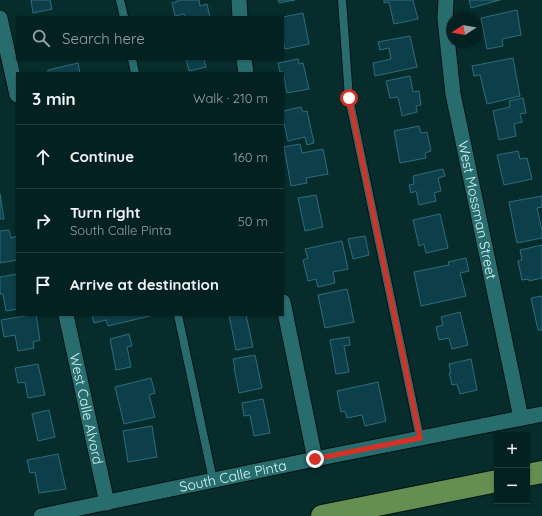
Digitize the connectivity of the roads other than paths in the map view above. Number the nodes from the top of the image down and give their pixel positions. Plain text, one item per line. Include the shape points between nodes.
1 (120, 0) edge
2 (239, 0) edge
3 (342, 0) edge
4 (446, 0) edge
5 (124, 16) edge
6 (240, 16) edge
7 (0, 18) edge
8 (132, 60) edge
9 (244, 60) edge
10 (135, 72) edge
11 (246, 72) edge
12 (16, 90) edge
13 (284, 307) edge
14 (66, 316) edge
15 (178, 316) edge
16 (542, 414) edge
17 (521, 418) junction
18 (420, 438) junction
19 (315, 459) junction
20 (542, 472) edge
21 (530, 474) edge
22 (213, 480) junction
23 (494, 482) edge
24 (107, 503) junction
25 (41, 516) edge
26 (322, 516) edge

1 - 5 lane
2 - 6 street
3 - 18 lane via 349,98
4 - 17 street, West Mossman Street via 445,19 452,94
7 - 12 street
8 - 10 lane
9 - 11 street
13 - 19 street
14 - 24 street, West Calle Alvord
15 - 22 lane
16 - 17 street, South Calle Pinta
17 - 18 street, South Calle Pinta
18 - 19 street, South Calle Pinta
19 - 22 street, South Calle Pinta
20 - 21 highway
22 - 24 street, South Calle Pinta
23 - 26 highway
24 - 25 street, South Calle Pinta

